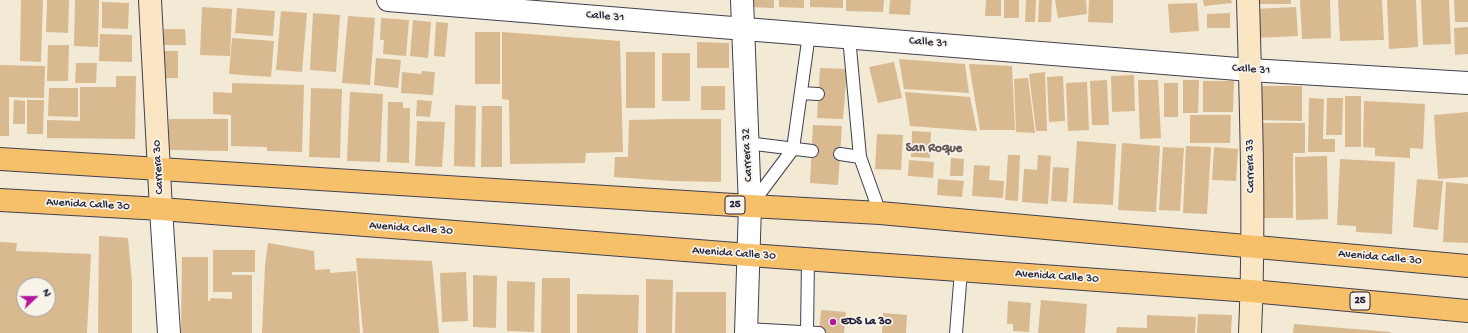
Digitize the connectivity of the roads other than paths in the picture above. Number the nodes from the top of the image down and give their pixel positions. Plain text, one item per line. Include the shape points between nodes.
1 (150, 0) edge
2 (388, 0) edge
3 (742, 0) edge
4 (1248, 0) edge
5 (743, 28) junction
6 (809, 34) junction
7 (849, 37) junction
8 (1250, 70) junction
9 (1468, 83) edge
10 (800, 93) junction
11 (818, 94) dead end
12 (747, 143) junction
13 (793, 149) junction
14 (812, 151) dead end
15 (840, 154) dead end
16 (860, 157) junction
17 (0, 159) edge
18 (158, 168) junction
19 (0, 200) edge
20 (750, 206) junction
21 (161, 209) junction
22 (880, 213) junction
23 (1252, 247) junction
24 (749, 255) junction
25 (808, 259) junction
26 (1468, 266) edge
27 (961, 271) junction
28 (1251, 291) junction
29 (1468, 311) edge
30 (746, 331) edge
31 (807, 332) junction
32 (169, 333) edge
33 (819, 333) edge
34 (956, 333) edge
35 (1250, 333) edge

1 - 18 street, Carrera 30
2 - 5 street, Calle 31
3 - 5 street, Carrera 32
4 - 8 street, Carrera 33
5 - 6 street, Calle 31
5 - 12 street, Carrera 32
6 - 7 street, Calle 31
6 - 10 lane
7 - 8 street, Calle 31
7 - 16 lane via 849,96
8 - 9 street, Calle 31
8 - 23 street, Carrera 33
10 - 11 lane
10 - 13 lane
12 - 13 lane
12 - 20 street, Carrera 32
13 - 14 lane
13 - 20 lane
15 - 16 lane
16 - 22 lane
17 - 18 highway, Avenida Calle 30 / 25
18 - 20 highway, Avenida Calle 30 / 25
18 - 21 street, Carrera 30
19 - 21 highway, Avenida Calle 30 / 25
20 - 22 highway, Avenida Calle 30 / 25
20 - 24 street, Carrera 32
21 - 24 highway, Avenida Calle 30 / 25
21 - 32 street, Carrera 30
22 - 23 highway, Avenida Calle 30 / 25
23 - 26 highway, Avenida Calle 30 / 25
23 - 28 street, Carrera 33
24 - 25 highway, Avenida Calle 30 / 25
24 - 30 street, Carrera 32
25 - 27 highway, Avenida Calle 30 / 25
25 - 31 lane
27 - 28 highway, Avenida Calle 30 / 25
27 - 34 lane
28 - 29 highway, Avenida Calle 30 / 25
28 - 35 street, Carrera 33
30 - 31 lane
31 - 33 lane

